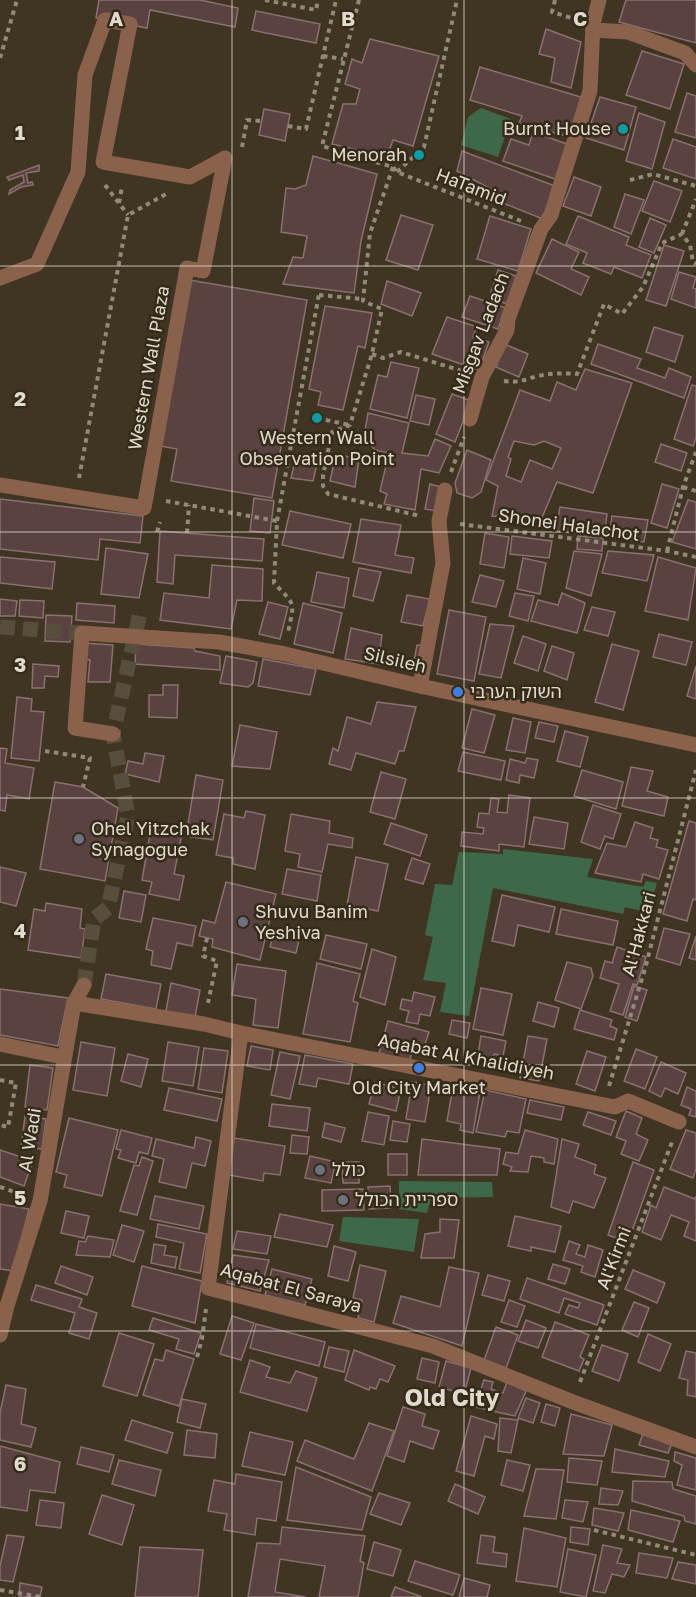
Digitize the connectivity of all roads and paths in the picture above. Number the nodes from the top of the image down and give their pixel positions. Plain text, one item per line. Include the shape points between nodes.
1 (17, 0) edge
2 (265, 0) edge
3 (318, 0) edge
4 (336, 0) edge
5 (359, 0) edge
6 (457, 0) edge
7 (555, 0) edge
8 (599, 0) edge
9 (593, 27) junction
10 (323, 56) junction
11 (0, 58) edge
12 (343, 59) junction
13 (696, 65) edge
14 (288, 126) dead end
15 (393, 167) junction
16 (397, 172) junction
17 (630, 180) dead end
18 (696, 186) edge
19 (168, 193) dead end
20 (696, 199) edge
21 (542, 229) junction
22 (682, 234) junction
23 (696, 264) edge
24 (0, 278) edge
25 (363, 299) junction
26 (372, 354) junction
27 (482, 377) junction
28 (317, 418) dead end
29 (470, 419) joint
30 (350, 425) junction
31 (696, 453) edge
32 (0, 485) edge
33 (77, 485) dead end
34 (683, 487) junction
35 (445, 490) joint
36 (696, 491) edge
37 (146, 498) junction
38 (189, 506) junction
39 (277, 521) junction
40 (439, 521) junction
41 (187, 533) dead end
42 (667, 551) junction
43 (696, 557) edge
44 (285, 654) junction
45 (420, 686) junction
46 (113, 734) dead end
47 (696, 745) edge
48 (45, 751) dead end
49 (696, 770) edge
50 (83, 787) dead end
51 (207, 938) dead end
52 (84, 985) tunnel mouth
53 (74, 1003) junction
54 (204, 1024) junction
55 (241, 1033) junction
56 (0, 1044) edge
57 (63, 1057) junction
58 (0, 1080) edge
59 (604, 1104) junction
60 (679, 1122) joint
61 (0, 1125) edge
62 (208, 1288) junction
63 (0, 1335) edge
64 (197, 1357) dead end
65 (573, 1402) junction
66 (696, 1447) edge
67 (594, 1530) dead end
68 (696, 1555) edge
69 (0, 1590) edge
70 (41, 1597) edge

1 - 11 path
2 - 3 path via 315,9
4 - 10 path
5 - 12 path
6 - 16 path via 424,147
7 - 9 path via 552,12
8 - 9 street, Misgav Ladach
9 - 13 street via 628,32 685,53
9 - 21 street, Misgav Ladach via 590,91 551,215
10 - 12 path
10 - 14 path via 306,129
12 - 15 path via 322,146
15 - 16 path, HaTamid
15 - 25 path via 370,233
16 - 21 path, HaTamid
17 - 18 path via 653,174
19 - 33 path via 128,215
20 - 22 path
21 - 27 street, Misgav Ladach via 507,330
22 - 23 path
22 - 27 path via 662,243 643,287 622,314 604,304 577,374 560,372 518,383
24 - 37 street, Western Wall Plaza via 37,264 78,172 86,75 105,20 130,24 104,162 190,177 225,159 202,271 187,268
25 - 26 path via 382,309
25 - 39 path via 319,295
26 - 27 path via 383,358 401,351
26 - 30 path
27 - 29 street, Misgav Ladach
28 - 30 path
29 - 35 path, Misgav Ladach
30 - 40 path, Shonei Halachot via 332,432 323,476 328,494
31 - 34 path
32 - 37 street via 144,508
34 - 36 path
34 - 42 path
35 - 40 street
37 - 38 path
38 - 39 path
38 - 41 path
39 - 44 path via 274,583 293,607
40 - 42 path, Shonei Halachot
40 - 45 street via 443,563
42 - 43 path, Shonei Halachot
44 - 45 street, Silsileh
44 - 46 street, Silsileh via 219,642 82,633 75,728
45 - 47 street, Silsileh
48 - 50 path via 90,758
49 - 59 path, Al'Hakkari via 645,969
51 - 54 path via 203,956 217,961
52 - 53 street, Al Wadi
53 - 54 street
53 - 57 street, Al Wadi
54 - 55 street
55 - 59 street, Aqabat Al Khalidiyeh
55 - 62 street, Aqabat El Saraya
56 - 57 street
57 - 63 street, Al Wadi via 40,1202
58 - 61 path via 16,1083 8,1127
59 - 60 street, Aqabat Al Khalidiyeh via 615,1107 628,1101
60 - 65 path, Al'Kirmi
62 - 64 path
62 - 65 street, Aqabat El Saraya via 433,1347
65 - 66 street, Aqabat El Saraya
67 - 68 path
69 - 70 path

